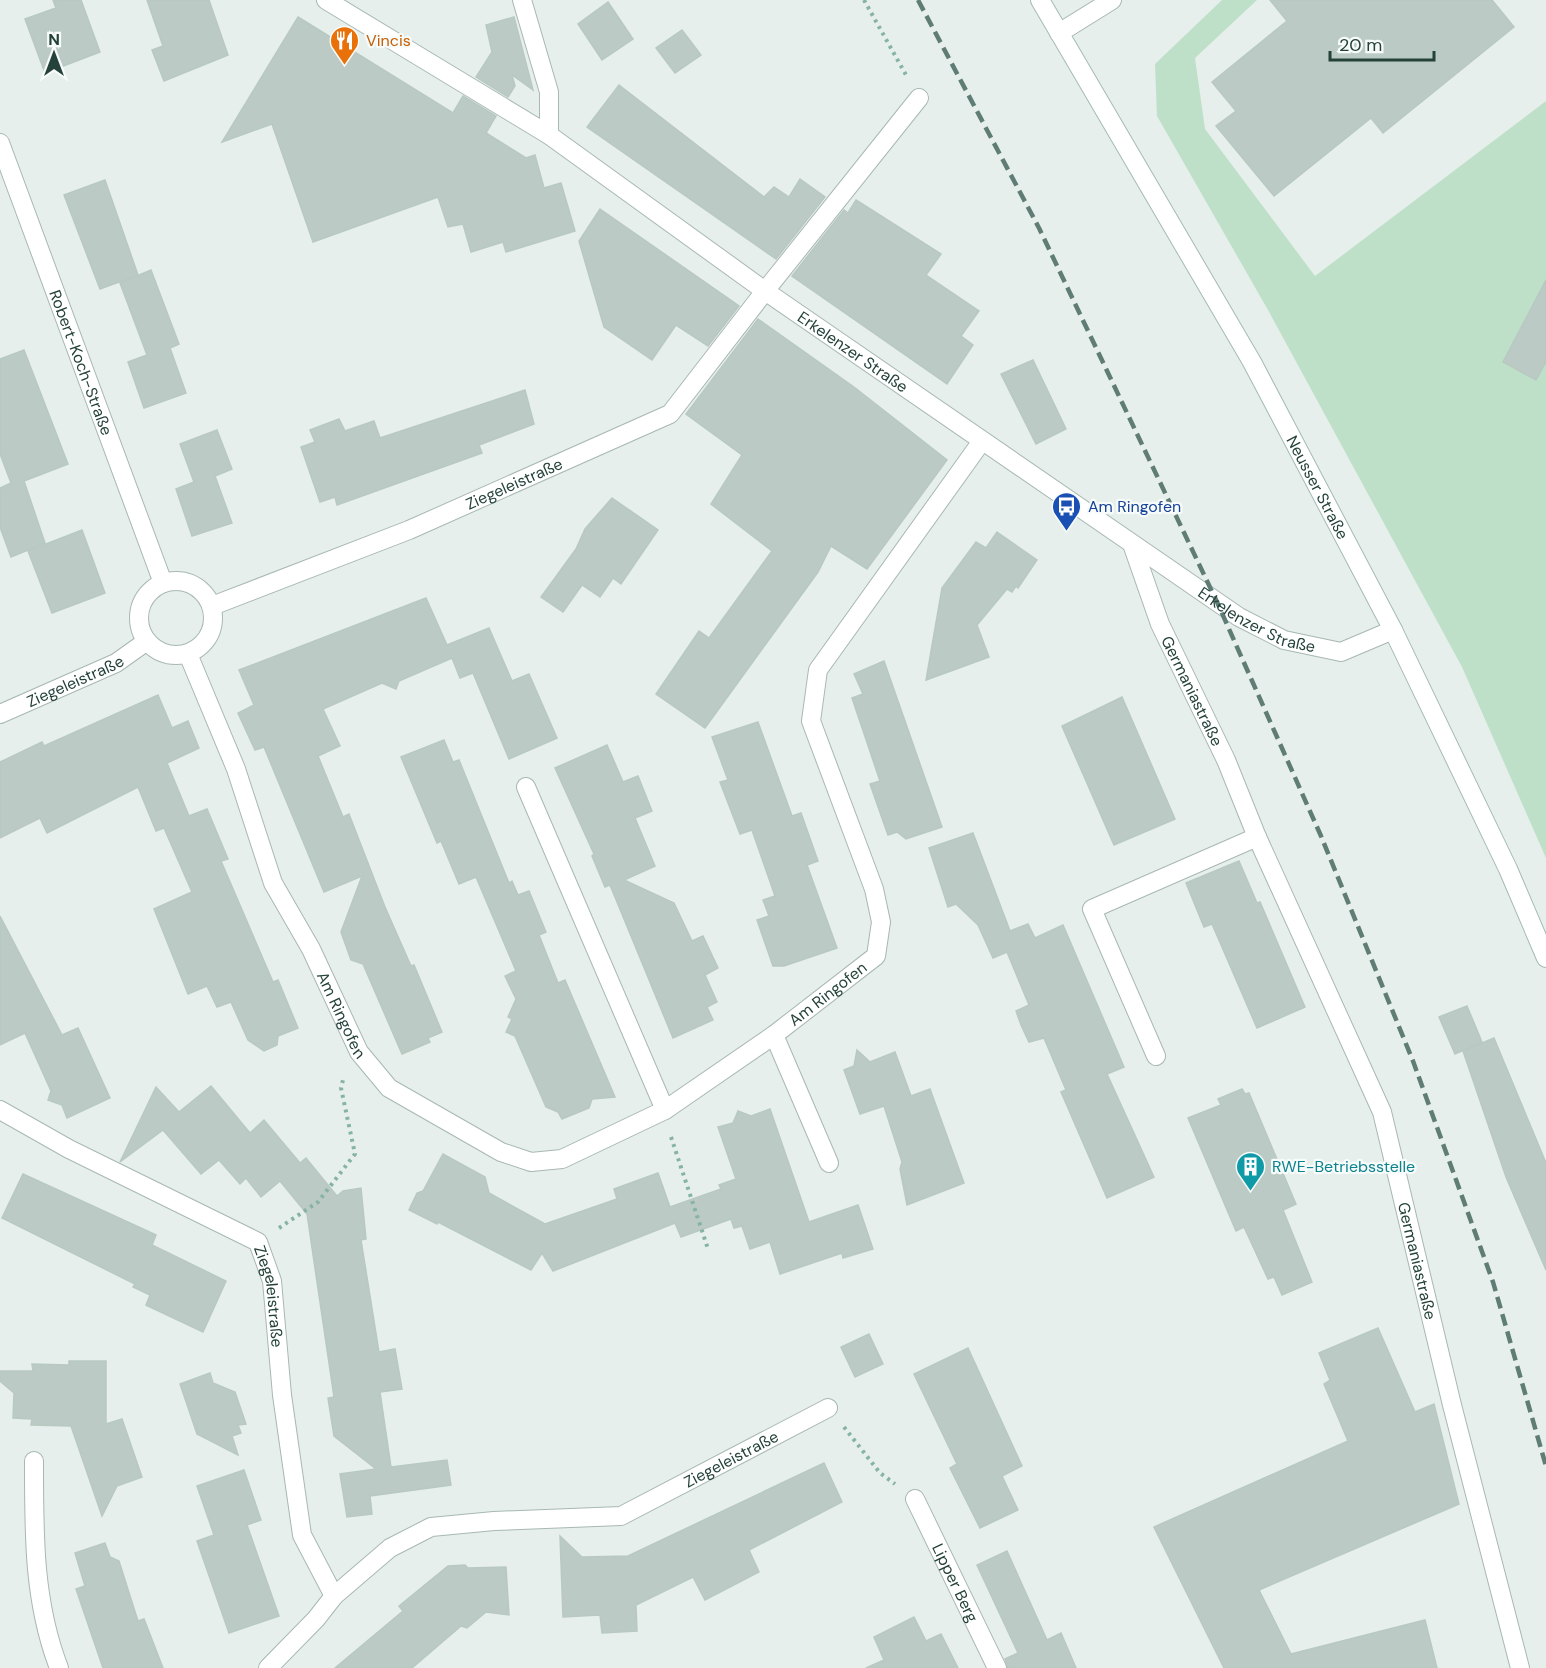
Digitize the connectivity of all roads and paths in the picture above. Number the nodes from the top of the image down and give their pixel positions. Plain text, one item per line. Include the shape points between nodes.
1 (326, 0) edge
2 (522, 0) edge
3 (864, 0) edge
4 (1040, 0) edge
5 (1112, 0) edge
6 (1059, 33) junction
7 (919, 98) joint
8 (549, 135) junction
9 (0, 142) edge
10 (765, 291) junction
11 (982, 441) junction
12 (1132, 544) junction
13 (163, 583) junction
14 (212, 606) junction
15 (1393, 630) junction
16 (147, 641) junction
17 (188, 654) junction
18 (0, 714) edge
19 (526, 787) dead end
20 (1257, 837) junction
21 (1546, 958) edge
22 (774, 1035) junction
23 (359, 1052) junction
24 (1156, 1056) dead end
25 (0, 1110) edge
26 (665, 1110) junction
27 (829, 1163) dead end
28 (258, 1242) junction
29 (708, 1249) dead end
30 (828, 1408) joint
31 (34, 1461) dead end
32 (915, 1498) joint
33 (334, 1596) junction
34 (59, 1668) edge
35 (268, 1668) edge
36 (997, 1668) edge
37 (1520, 1668) edge

1 - 8 street, Erkelenzer Straße
2 - 8 street via 549,92
3 - 7 path
4 - 6 street, Neusser Straße
5 - 6 street
6 - 15 street, Neusser Straße via 1252,362
7 - 10 street, Ziegeleistraße
8 - 10 street, Erkelenzer Straße
9 - 13 street, Robert-Koch-Straße
10 - 11 street, Erkelenzer Straße
10 - 14 street, Ziegeleistraße via 670,414 409,530
11 - 12 street, Erkelenzer Straße
11 - 22 street, Am Ringofen via 818,670 811,721 874,890 881,922 876,956
12 - 15 street, Erkelenzer Straße via 1239,617 1284,640 1341,652
12 - 20 street, Germaniastraße via 1161,624 1226,760
13 - 14 street via 175,581 198,588
13 - 16 street via 153,589 140,608 139,620
14 - 17 street via 214,618 207,640
15 - 21 street, Neusser Straße via 1508,869
16 - 17 street via 165,654
16 - 18 street, Ziegeleistraße via 116,663
17 - 23 street, Am Ringofen via 236,769 273,883 311,949
19 - 26 street
20 - 24 street via 1092,909
20 - 37 street, Germaniastraße via 1382,1113
22 - 26 street, Am Ringofen
22 - 27 street, Am Ringofen
23 - 26 street, Am Ringofen via 388,1089 501,1152 531,1162 562,1159
23 - 28 path via 346,1065 341,1088 355,1154 318,1202
25 - 28 street, Ziegeleistraße via 69,1149
26 - 29 path
28 - 33 street, Ziegeleistraße via 272,1281 282,1395 302,1534
30 - 32 path via 880,1473
30 - 33 street, Ziegeleistraße via 621,1516 431,1527 390,1548
31 - 34 street via 34,1555 48,1639
32 - 36 street, Lipper Berg
33 - 35 street, Ziegeleistraße

